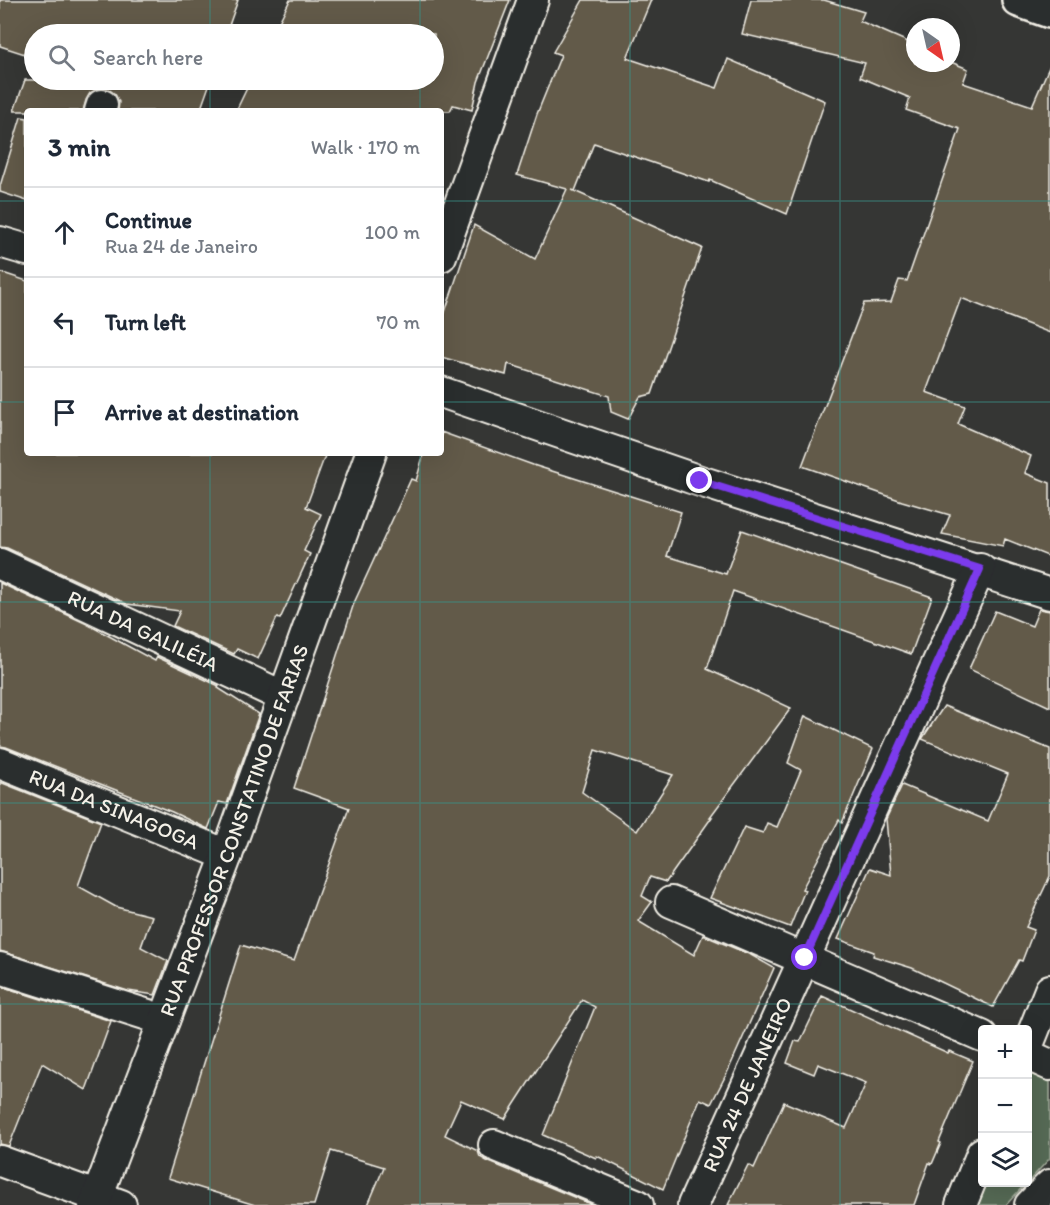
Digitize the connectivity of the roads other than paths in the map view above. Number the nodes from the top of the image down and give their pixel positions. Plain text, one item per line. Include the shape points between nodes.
1 (533, 0) edge
2 (1019, 0) edge
3 (1050, 11) edge
4 (0, 242) edge
5 (444, 248) edge
6 (24, 249) edge
7 (444, 393) edge
8 (370, 456) edge
9 (0, 564) edge
10 (980, 569) junction
11 (1050, 594) edge
12 (284, 697) junction
13 (0, 763) edge
14 (227, 855) junction
15 (671, 902) dead end
16 (805, 958) junction
17 (0, 968) edge
18 (1050, 990) edge
19 (164, 1020) junction
20 (978, 1034) edge
21 (1032, 1035) edge
22 (1032, 1057) edge
23 (1050, 1065) edge
24 (494, 1145) dead end
25 (0, 1161) edge
26 (978, 1162) edge
27 (1050, 1185) edge
28 (104, 1202) edge
29 (638, 1205) edge
30 (693, 1205) edge
31 (960, 1205) edge
32 (1030, 1205) edge

1 - 5 street
2 - 3 main road
4 - 6 street
7 - 10 street via 700,481
8 - 12 street, RUA PROFESSOR CONSTATINO DE FARIAS
9 - 12 street, RUA DA GALILÉIA
10 - 11 street
10 - 16 street, RUA 24 DE JANEIRO
12 - 14 street, RUA PROFESSOR CONSTATINO DE FARIAS
13 - 14 street, RUA DA SINAGOGA
14 - 19 street, RUA PROFESSOR CONSTATINO DE FARIAS
15 - 16 street
16 - 20 street
16 - 30 street, RUA 24 DE JANEIRO
17 - 19 street
18 - 21 street
19 - 28 street, RUA PROFESSOR CONSTATINO DE FARIAS
22 - 23 street
24 - 29 street
25 - 28 street
26 - 31 street
27 - 32 street

